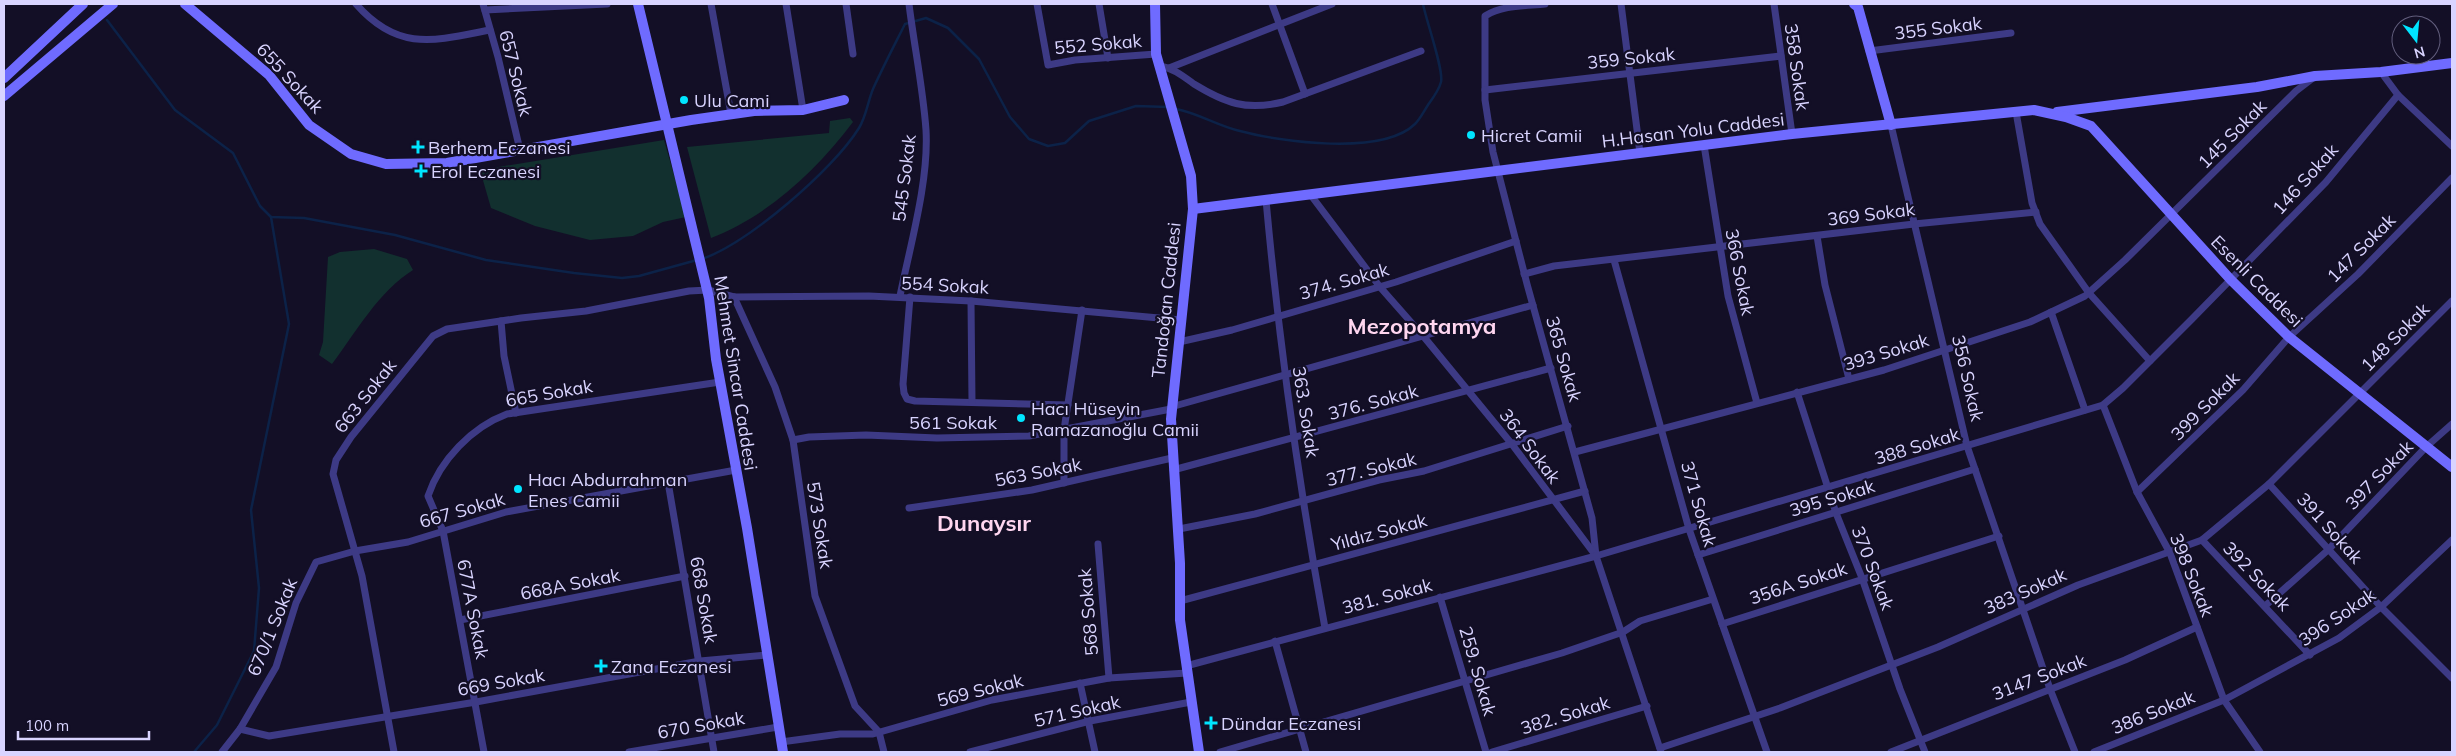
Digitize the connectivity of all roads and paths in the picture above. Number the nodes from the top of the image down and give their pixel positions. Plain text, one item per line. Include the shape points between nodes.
1 (83, 4) edge
2 (113, 4) edge
3 (356, 4) edge
4 (606, 4) edge
5 (638, 4) edge
6 (711, 4) edge
7 (786, 4) edge
8 (846, 4) edge
9 (909, 4) edge
10 (1037, 4) edge
11 (1099, 4) edge
12 (1155, 4) edge
13 (1272, 4) edge
14 (1332, 4) edge
15 (1545, 4) edge
16 (1621, 4) edge
17 (1774, 4) edge
18 (1854, 4) edge
19 (190, 5) edge
20 (484, 7) edge
21 (1279, 25) junction
22 (490, 30) junction
23 (2011, 34) dead end
24 (1421, 51) dead end
25 (1869, 51) junction
26 (853, 54) dead end
27 (1156, 54) junction
28 (1781, 56) junction
29 (1108, 58) junction
30 (2452, 63) edge
31 (1164, 67) junction
32 (2381, 72) junction
33 (1629, 73) junction
34 (2315, 76) junction
35 (4, 78) edge
36 (1485, 90) junction
37 (1305, 94) junction
38 (2398, 95) junction
39 (4, 96) edge
40 (844, 100) dead end
41 (803, 110) junction
42 (2016, 112) junction
43 (2048, 113) junction
44 (731, 114) junction
45 (666, 124) junction
46 (1891, 125) junction
47 (1792, 134) junction
48 (1704, 145) junction
49 (2452, 146) edge
50 (520, 150) junction
51 (1640, 153) junction
52 (1498, 170) junction
53 (2452, 178) edge
54 (1310, 194) junction
55 (1266, 200) junction
56 (1193, 209) junction
57 (2036, 212) junction
58 (2171, 215) junction
59 (1914, 224) junction
60 (1817, 236) junction
61 (1516, 241) junction
62 (1719, 248) junction
63 (1614, 260) junction
64 (1524, 274) junction
65 (2231, 280) junction
66 (1380, 287) junction
67 (708, 290) junction
68 (2089, 293) junction
69 (900, 296) junction
70 (734, 297) junction
71 (910, 297) junction
72 (971, 300) junction
73 (2452, 301) edge
74 (1533, 305) junction
75 (1082, 310) junction
76 (2051, 312) junction
77 (1276, 317) junction
78 (1181, 320) junction
79 (501, 321) junction
80 (1424, 337) junction
81 (2289, 337) junction
82 (1178, 342) junction
83 (1946, 350) junction
84 (2150, 361) junction
85 (1551, 368) junction
86 (1285, 376) junction
87 (1849, 379) junction
88 (720, 382) junction
89 (1470, 392) junction
90 (1797, 392) junction
91 (2359, 393) junction
92 (972, 402) junction
93 (1757, 403) junction
94 (1068, 405) junction
95 (2103, 405) junction
96 (1171, 408) junction
97 (2085, 410) junction
98 (516, 413) junction
99 (2452, 424) edge
100 (1568, 426) junction
101 (1662, 427) junction
102 (1064, 430) junction
103 (1296, 439) junction
104 (793, 440) junction
105 (1511, 443) junction
106 (1967, 446) junction
107 (2426, 447) junction
108 (1575, 452) junction
109 (1172, 458) junction
110 (2452, 467) edge
111 (1975, 469) junction
112 (736, 470) junction
113 (1173, 470) junction
114 (668, 482) junction
115 (1064, 483) junction
116 (2269, 484) junction
117 (1827, 488) junction
118 (1585, 491) junction
119 (2137, 492) junction
120 (1552, 500) junction
121 (1304, 501) junction
122 (909, 508) dead end
123 (1836, 513) junction
124 (1179, 529) junction
125 (1690, 529) junction
126 (443, 531) junction
127 (1999, 536) junction
128 (2202, 540) junction
129 (2452, 540) edge
130 (1098, 544) dead end
131 (2328, 550) junction
132 (355, 551) junction
133 (2170, 553) junction
134 (1596, 556) junction
135 (1698, 556) junction
136 (316, 562) joint
137 (1314, 566) junction
138 (685, 576) junction
139 (1862, 578) junction
140 (1440, 597) junction
141 (1713, 599) junction
142 (1180, 601) junction
143 (2265, 606) junction
144 (2381, 607) junction
145 (2023, 608) junction
146 (460, 620) junction
147 (1722, 624) junction
148 (2198, 627) junction
149 (1325, 628) junction
150 (1622, 632) junction
151 (1275, 641) junction
152 (767, 655) junction
153 (2310, 655) junction
154 (700, 661) junction
155 (1893, 663) junction
156 (1186, 669) junction
157 (1109, 678) junction
158 (2452, 678) edge
159 (1465, 681) junction
160 (1080, 683) junction
161 (2050, 688) junction
162 (2224, 700) junction
163 (476, 702) junction
164 (1191, 702) junction
165 (1647, 706) junction
166 (389, 716) junction
167 (1754, 716) junction
168 (1090, 721) junction
169 (778, 726) junction
170 (240, 729) junction
171 (1299, 730) junction
172 (879, 732) junction
173 (711, 738) junction
174 (1920, 740) junction
175 (782, 747) edge
176 (670, 749) edge
177 (1660, 750) edge
178 (222, 752) edge
179 (394, 752) edge
180 (484, 752) edge
181 (629, 752) edge
182 (714, 752) edge
183 (884, 752) edge
184 (970, 752) edge
185 (1095, 752) edge
186 (1199, 752) edge
187 (1220, 752) edge
188 (1306, 752) edge
189 (1486, 752) edge
190 (1492, 752) edge
191 (1767, 752) edge
192 (1891, 752) edge
193 (1925, 752) edge
194 (2075, 752) edge
195 (2094, 752) edge
196 (2260, 752) edge

1 - 35 street
2 - 39 street
3 - 22 street via 380,27 404,38 429,40
4 - 20 street
5 - 45 street, Mehmet Sincar Caddesi
6 - 44 street
7 - 41 street
8 - 26 street
9 - 69 street, 545 Sokak via 926,130 924,168
10 - 29 street, 552 Sokak via 1048,65
11 - 29 street
12 - 27 street, Tandoğan Caddesi
13 - 21 street
14 - 21 street
15 - 36 street, 365 Sokak via 1506,8 1485,16
16 - 33 street
17 - 28 street, 358 Sokak
18 - 25 street, 356 Sokak via 1858,7
19 - 50 street, 655 Sokak via 269,75 309,125 351,154 386,164 447,163
20 - 22 street, 657 Sokak
21 - 31 street
21 - 37 street
22 - 50 street, 657 Sokak
23 - 25 street, 355 Sokak
24 - 37 street
25 - 46 street, 356 Sokak
27 - 29 street, 552 Sokak
27 - 31 street, Tandoğan Caddesi
28 - 33 street, 359 Sokak
28 - 47 street, 358 Sokak
30 - 32 street
31 - 37 street via 1240,106 1261,108
31 - 56 street, Tandoğan Caddesi via 1172,110 1191,176
32 - 34 street
32 - 38 street
33 - 36 street, 359 Sokak
33 - 51 street
34 - 43 street via 2257,87
34 - 58 street, 145 Sokak
36 - 52 street, 365 Sokak
38 - 49 street
38 - 65 street, 146 Sokak via 2326,182
40 - 41 street, 655 Sokak
41 - 44 street, 655 Sokak
42 - 43 street, H.Hasan Yolu Caddesi via 2034,110
42 - 46 street, H.Hasan Yolu Caddesi
42 - 57 street
43 - 58 street, Esenli Caddesi via 2092,126
44 - 45 street, 655 Sokak
45 - 50 street, 655 Sokak
45 - 67 street, Mehmet Sincar Caddesi
46 - 47 street, H.Hasan Yolu Caddesi
46 - 59 street, 356 Sokak
47 - 48 street, H.Hasan Yolu Caddesi
48 - 51 street, H.Hasan Yolu Caddesi
48 - 62 street, 366 Sokak
51 - 52 street, H.Hasan Yolu Caddesi
52 - 54 street, H.Hasan Yolu Caddesi
52 - 61 street, 365 Sokak
53 - 81 street, 147 Sokak via 2358,274
54 - 55 street, H.Hasan Yolu Caddesi
54 - 66 street, 364 Sokak
55 - 56 street, H.Hasan Yolu Caddesi
55 - 77 street, 363. Sokak
56 - 78 street, Tandoğan Caddesi
57 - 59 street, 369 Sokak
57 - 68 street via 2040,224
58 - 65 street, Esenli Caddesi
58 - 68 street, 393 Sokak
59 - 60 street, 369 Sokak
59 - 83 street, 356 Sokak
60 - 62 street, 369 Sokak
60 - 87 street via 1825,284
61 - 64 street, 365 Sokak
61 - 66 street, 374. Sokak
62 - 63 street, 369 Sokak
62 - 93 street, 366 Sokak via 1728,296
63 - 64 street, 369 Sokak via 1554,266
63 - 101 street, 371 Sokak
64 - 74 street, 365 Sokak
65 - 81 street, Esenli Caddesi
65 - 84 street, 388 Sokak
66 - 77 street, 374. Sokak
66 - 80 street, 364 Sokak
67 - 70 street, 554 Sokak
67 - 79 street, 663 Sokak via 586,312
67 - 88 street, Mehmet Sincar Caddesi
68 - 76 street, 393 Sokak
68 - 84 street
69 - 70 street, 554 Sokak
69 - 71 street, 554 Sokak
70 - 104 street, 573 Sokak via 775,387
71 - 72 street, 554 Sokak
71 - 92 street via 904,393 914,401
72 - 75 street, 554 Sokak
72 - 92 street
73 - 91 street, 148 Sokak via 2393,363
74 - 80 street, 561 Sokak
74 - 85 street, 365 Sokak
75 - 78 street, 554 Sokak
75 - 94 street
76 - 83 street, 393 Sokak
76 - 97 street
77 - 82 street, 374. Sokak
77 - 86 street, 363. Sokak
78 - 82 street, Tandoğan Caddesi
79 - 98 street via 504,356
79 - 132 street, 663 Sokak via 447,329 433,336 336,460 332,474
80 - 86 street, 561 Sokak
80 - 89 street, 364 Sokak
81 - 91 street, Esenli Caddesi
81 - 119 street, 399 Sokak via 2243,390
82 - 96 street, Tandoğan Caddesi
83 - 87 street, 393 Sokak
83 - 106 street, 356 Sokak
84 - 95 street, 388 Sokak
85 - 89 street, 376. Sokak
85 - 100 street, 365 Sokak
86 - 96 street, 561 Sokak
86 - 103 street, 363. Sokak
87 - 90 street, 393 Sokak
88 - 98 street, 665 Sokak
88 - 112 street, Mehmet Sincar Caddesi
89 - 103 street, 376. Sokak
89 - 105 street, 364 Sokak
90 - 93 street, 393 Sokak
90 - 117 street, 370 Sokak
91 - 107 street, Esenli Caddesi
91 - 116 street, 383 Sokak
92 - 94 street
93 - 101 street, 393 Sokak
94 - 102 street
95 - 97 street, 388 Sokak
95 - 119 street, 398 Sokak
96 - 102 street, 561 Sokak
96 - 109 street, Tandoğan Caddesi
97 - 106 street, 388 Sokak
98 - 126 street, 665 Sokak via 489,420 434,477 428,496
99 - 107 street, 397 Sokak
100 - 105 street, 377. Sokak
100 - 108 street, 365 Sokak
101 - 108 street, 393 Sokak
101 - 125 street, 371 Sokak
102 - 104 street, 561 Sokak via 1029,436 866,436
102 - 115 street
103 - 113 street, 376. Sokak
103 - 121 street, 363. Sokak
104 - 172 street, 573 Sokak via 815,596 855,706
105 - 120 street, 364 Sokak
105 - 121 street, 377. Sokak via 1424,471
106 - 111 street, 356 Sokak
106 - 117 street, 388 Sokak
107 - 110 street, Esenli Caddesi
107 - 131 street, 397 Sokak
108 - 118 street, 365 Sokak
109 - 113 street, Tandoğan Caddesi
109 - 115 street, 563 Sokak
111 - 123 street, 395 Sokak
111 - 127 street, 356 Sokak
112 - 114 street, 667 Sokak
112 - 152 street, Mehmet Sincar Caddesi
113 - 124 street, Tandoğan Caddesi
114 - 126 street, 667 Sokak via 506,512
114 - 138 street, 668 Sokak
115 - 122 street, 563 Sokak
116 - 128 street, 383 Sokak
116 - 131 street, 391 Sokak
117 - 123 street, 370 Sokak
117 - 125 street, 388 Sokak
118 - 120 street, Yıldız Sokak
118 - 134 street, 365 Sokak
119 - 133 street, 398 Sokak
120 - 134 street, 364 Sokak
120 - 137 street, Yıldız Sokak
121 - 124 street, 377. Sokak
121 - 137 street, 363. Sokak
123 - 135 street, 395 Sokak
123 - 139 street, 370 Sokak
124 - 142 street, Tandoğan Caddesi
125 - 134 street, 388 Sokak
125 - 135 street, 371 Sokak
126 - 132 street, 667 Sokak via 408,542
126 - 146 street, 677A Sokak
127 - 139 street, 356A Sokak
127 - 145 street, 356 Sokak
128 - 133 street, 383 Sokak
128 - 143 street, 392 Sokak
129 - 144 street, 396 Sokak
130 - 157 street, 568 Sokak
131 - 143 street, 397 Sokak
131 - 144 street, 391 Sokak
132 - 136 street, 667 Sokak
132 - 166 street, 663 Sokak
133 - 145 street, 383 Sokak via 2078,584
133 - 148 street, 398 Sokak
134 - 140 street, 381. Sokak
134 - 150 street, 364 Sokak
135 - 141 street, 371 Sokak
136 - 170 street, 670/1 Sokak via 296,603 276,667
137 - 142 street, Yıldız Sokak
137 - 149 street, 363. Sokak
138 - 146 street, 668A Sokak
138 - 154 street, 668 Sokak
139 - 147 street, 356A Sokak
139 - 155 street, 370 Sokak
140 - 149 street, 381. Sokak
140 - 159 street, 259. Sokak
141 - 147 street, 371 Sokak
141 - 150 street via 1640,621
142 - 156 street, Tandoğan Caddesi
143 - 153 street, 392 Sokak
144 - 153 street, 396 Sokak
144 - 158 street, 391 Sokak
145 - 155 street, 383 Sokak via 1938,647
145 - 161 street, 356 Sokak
146 - 163 street, 677A Sokak
147 - 167 street, 371 Sokak
148 - 161 street, 3147 Sokak via 2125,660
148 - 162 street, 398 Sokak
149 - 151 street, 381. Sokak
150 - 159 street
150 - 165 street, 364 Sokak
151 - 156 street, 381. Sokak
151 - 171 street
152 - 154 street, 669 Sokak
152 - 169 street, Mehmet Sincar Caddesi
153 - 162 street, 396 Sokak
154 - 163 street, 669 Sokak
154 - 173 street, 668 Sokak
155 - 167 street, 383 Sokak
155 - 174 street, 370 Sokak
156 - 157 street, 569 Sokak
156 - 164 street, Tandoğan Caddesi
157 - 160 street, 569 Sokak
159 - 171 street
159 - 189 street, 259. Sokak
160 - 168 street
160 - 172 street, 569 Sokak via 992,700
161 - 174 street, 3147 Sokak
161 - 194 street, 356 Sokak
162 - 195 street, 386 Sokak
162 - 196 street, 398 Sokak
163 - 166 street, 669 Sokak
163 - 180 street, 677A Sokak
164 - 168 street, 571 Sokak
164 - 186 street, Tandoğan Caddesi
165 - 177 street, 364 Sokak
165 - 190 street, 382. Sokak
166 - 170 street, 669 Sokak via 268,736
166 - 179 street, 663 Sokak
167 - 177 street, 383 Sokak
167 - 191 street, 371 Sokak
168 - 184 street, 571 Sokak
168 - 185 street
169 - 173 street, 670 Sokak
169 - 175 street, Mehmet Sincar Caddesi
170 - 178 street, 670/1 Sokak
171 - 187 street
171 - 188 street
172 - 175 street, 569 Sokak via 840,734
172 - 183 street, 573 Sokak
173 - 176 street, 670 Sokak
173 - 182 street, 668 Sokak
174 - 192 street, 3147 Sokak
174 - 193 street, 370 Sokak
176 - 181 street, 670 Sokak

